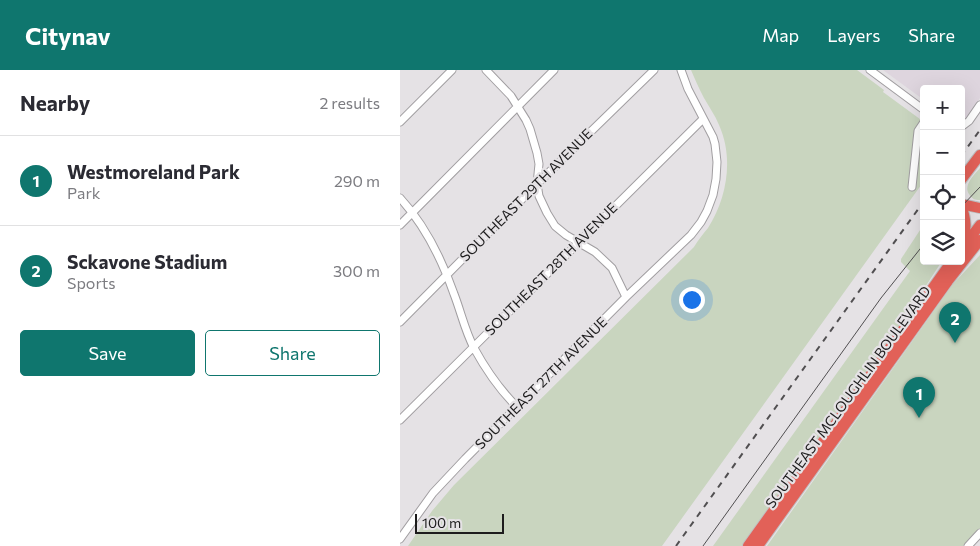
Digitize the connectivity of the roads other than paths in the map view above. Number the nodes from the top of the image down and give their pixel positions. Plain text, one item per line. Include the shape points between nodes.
1 (452, 70) edge
2 (486, 70) edge
3 (554, 70) edge
4 (654, 70) edge
5 (681, 70) edge
6 (870, 70) edge
7 (980, 105) edge
8 (517, 106) junction
9 (920, 107) edge
10 (703, 120) junction
11 (400, 122) edge
12 (965, 124) edge
13 (920, 128) edge
14 (980, 155) edge
15 (965, 175) edge
16 (537, 184) junction
17 (912, 187) dead end
18 (400, 198) edge
19 (965, 205) edge
20 (980, 208) edge
21 (412, 213) junction
22 (965, 218) edge
23 (400, 225) edge
24 (980, 225) edge
25 (965, 231) edge
26 (980, 240) edge
27 (578, 243) junction
28 (965, 244) edge
29 (949, 265) edge
30 (447, 275) junction
31 (626, 298) junction
32 (400, 322) edge
33 (474, 347) junction
34 (517, 407) junction
35 (400, 420) edge
36 (980, 533) edge
37 (400, 538) edge
38 (748, 546) edge
39 (758, 546) edge
40 (968, 546) edge

1 - 11 street
2 - 8 street
3 - 8 street
4 - 16 street, SOUTHEAST 29TH AVENUE
5 - 10 street, SOUTHEAST 27TH AVENUE
6 - 9 street
7 - 12 street
8 - 16 street via 526,120 537,153
8 - 21 street
10 - 27 street, SOUTHEAST 28TH AVENUE
10 - 31 street, SOUTHEAST 27TH AVENUE via 713,137 717,162 713,194 706,211 691,235
13 - 17 street
14 - 15 highway
16 - 27 street via 539,196 555,226
16 - 30 street, SOUTHEAST 29TH AVENUE
18 - 21 street
19 - 20 highway
21 - 23 street
21 - 30 street
22 - 25 highway
24 - 28 highway
26 - 39 highway, SOUTHEAST MCLOUGHLIN BOULEVARD
27 - 31 street via 595,252 612,268
27 - 33 street, SOUTHEAST 28TH AVENUE
29 - 38 highway, SOUTHEAST MCLOUGHLIN BOULEVARD
30 - 32 street, SOUTHEAST 29TH AVENUE
30 - 33 street
31 - 34 street, SOUTHEAST 27TH AVENUE
33 - 34 street via 493,379
33 - 35 street, SOUTHEAST 28TH AVENUE
34 - 37 street, SOUTHEAST 27TH AVENUE via 433,493
36 - 40 street

